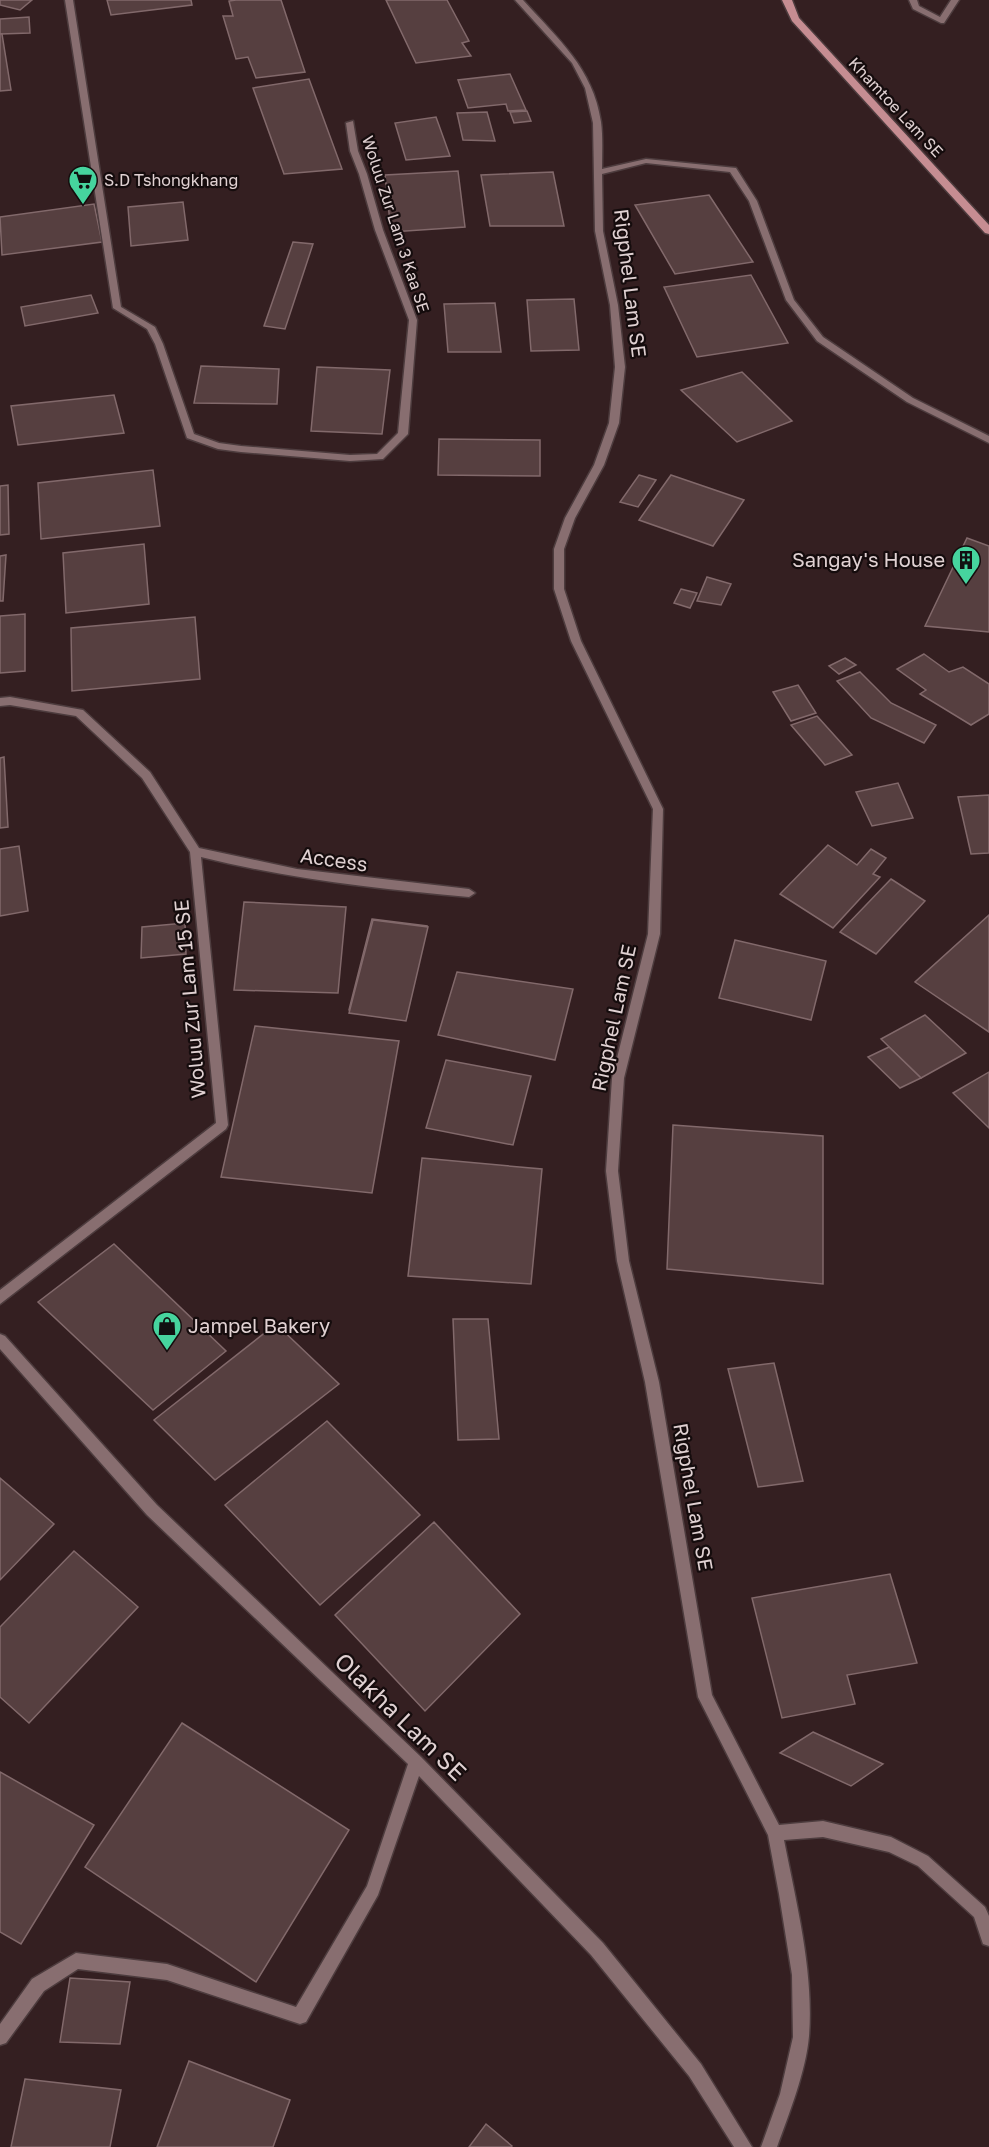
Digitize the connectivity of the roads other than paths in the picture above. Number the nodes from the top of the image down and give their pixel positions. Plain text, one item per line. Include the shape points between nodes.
1 (69, 0) edge
2 (519, 0) edge
3 (788, 0) edge
4 (913, 0) edge
5 (955, 0) edge
6 (350, 123) dead end
7 (599, 172) junction
8 (989, 231) edge
9 (989, 440) edge
10 (0, 702) edge
11 (195, 851) junction
12 (469, 893) dead end
13 (0, 1298) edge
14 (0, 1340) edge
15 (416, 1762) junction
16 (775, 1833) junction
17 (989, 1938) edge
18 (0, 2037) edge
19 (744, 2147) edge
20 (769, 2147) edge

1 - 6 street, Woluu Zur Lam 3 Kaa SE via 117,308 151,327 190,436 218,446 350,458 380,457 403,434 413,320 379,230 354,151
2 - 7 street, Rigphel Lam SE via 575,62 589,88 597,123
3 - 8 main road, Khamtoe Lam SE via 795,20
4 - 5 street via 916,7 941,21
7 - 9 street via 646,161 733,170 753,201 790,300 820,339 910,400
7 - 16 street, Rigphel Lam SE via 599,231 614,305 620,367 614,423 599,465 570,518 559,549 559,589 576,641 658,809 654,934 618,1078 612,1171 623,1261 652,1382 705,1696
10 - 11 street, Woluu Zur Lam 15 SE via 80,712 146,775
11 - 12 street, Access via 338,881
11 - 13 street, Woluu Zur Lam 15 SE via 222,1125
14 - 15 street, Olakha Lam SE via 152,1510
15 - 18 street via 374,1890 300,2016 166,1972 76,1961 38,1985
15 - 19 street, Olakha Lam SE via 597,1948 695,2070
16 - 17 street via 823,1829 891,1845 923,1861 980,1912
16 - 20 street, Rigphel Lam SE via 800,1975 801,2037 788,2094

